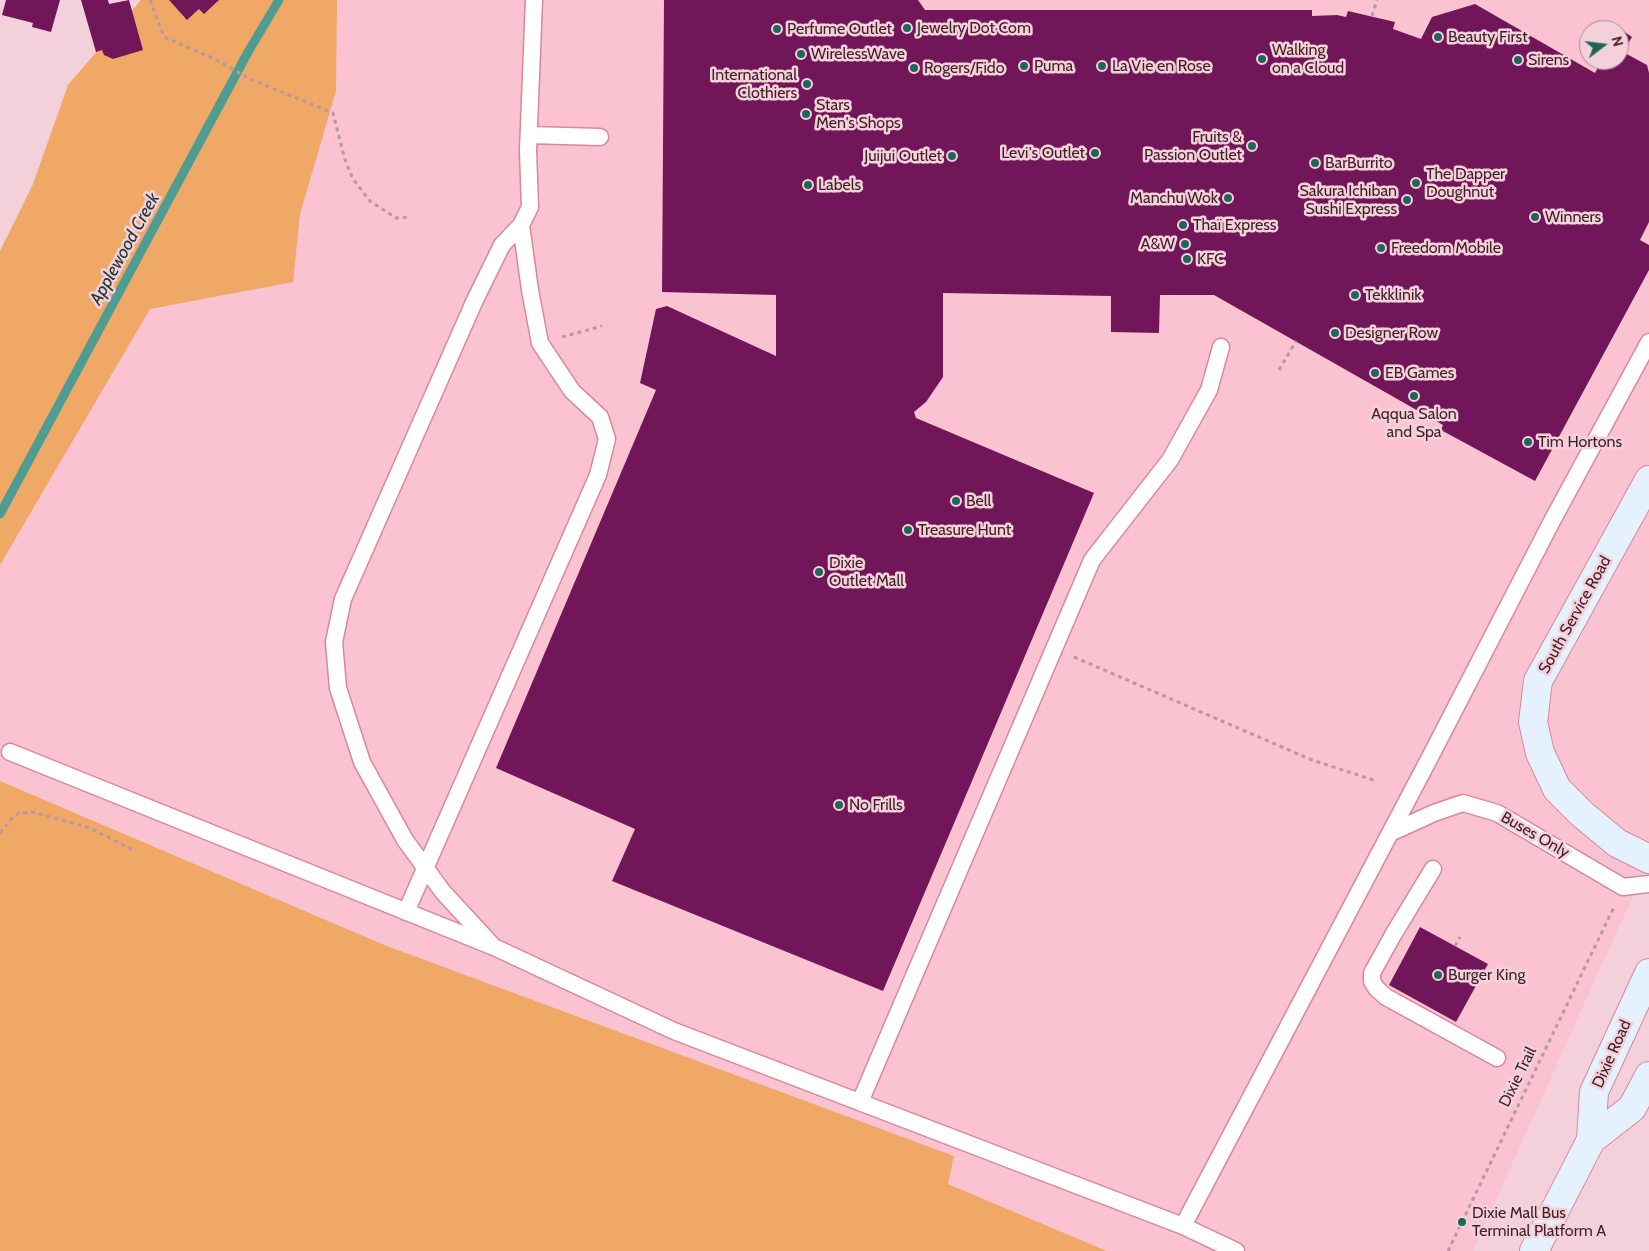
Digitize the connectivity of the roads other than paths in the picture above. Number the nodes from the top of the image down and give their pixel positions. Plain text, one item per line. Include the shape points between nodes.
1 (534, 0) edge
2 (529, 136) junction
3 (600, 137) dead end
4 (521, 225) junction
5 (1649, 342) edge
6 (1221, 347) dead end
7 (1649, 480) edge
8 (10, 752) dead end
9 (1390, 833) junction
10 (1649, 859) edge
11 (425, 867) junction
12 (1433, 868) dead end
13 (1649, 884) edge
14 (406, 912) junction
15 (494, 947) junction
16 (1649, 973) edge
17 (1497, 1058) dead end
18 (1649, 1076) edge
19 (860, 1102) junction
20 (1591, 1140) junction
21 (1183, 1226) junction
22 (1236, 1251) edge
23 (1534, 1251) edge

1 - 2 lane
2 - 3 lane
2 - 4 lane via 530,207
4 - 11 lane via 540,343 572,391 600,418 607,439 598,475
4 - 11 lane via 502,245 475,300 344,599 334,642 338,688 362,762 405,840
5 - 9 lane
6 - 19 lane via 1209,390 1170,460 1092,560
7 - 10 main road, South Service Road via 1538,681 1533,722 1540,753 1557,789 1617,843
8 - 14 lane
9 - 13 lane, Buses Only via 1463,803 1497,813 1622,887
9 - 21 lane
11 - 14 lane
11 - 15 lane via 443,892
12 - 17 lane via 1393,935 1372,974 1372,981 1386,996
14 - 15 lane
15 - 19 lane via 674,1031
16 - 20 main road, Dixie Road via 1594,1092
18 - 20 main road, Dixie Road via 1632,1108
19 - 21 lane
20 - 23 main road, Dixie Road
21 - 22 lane

